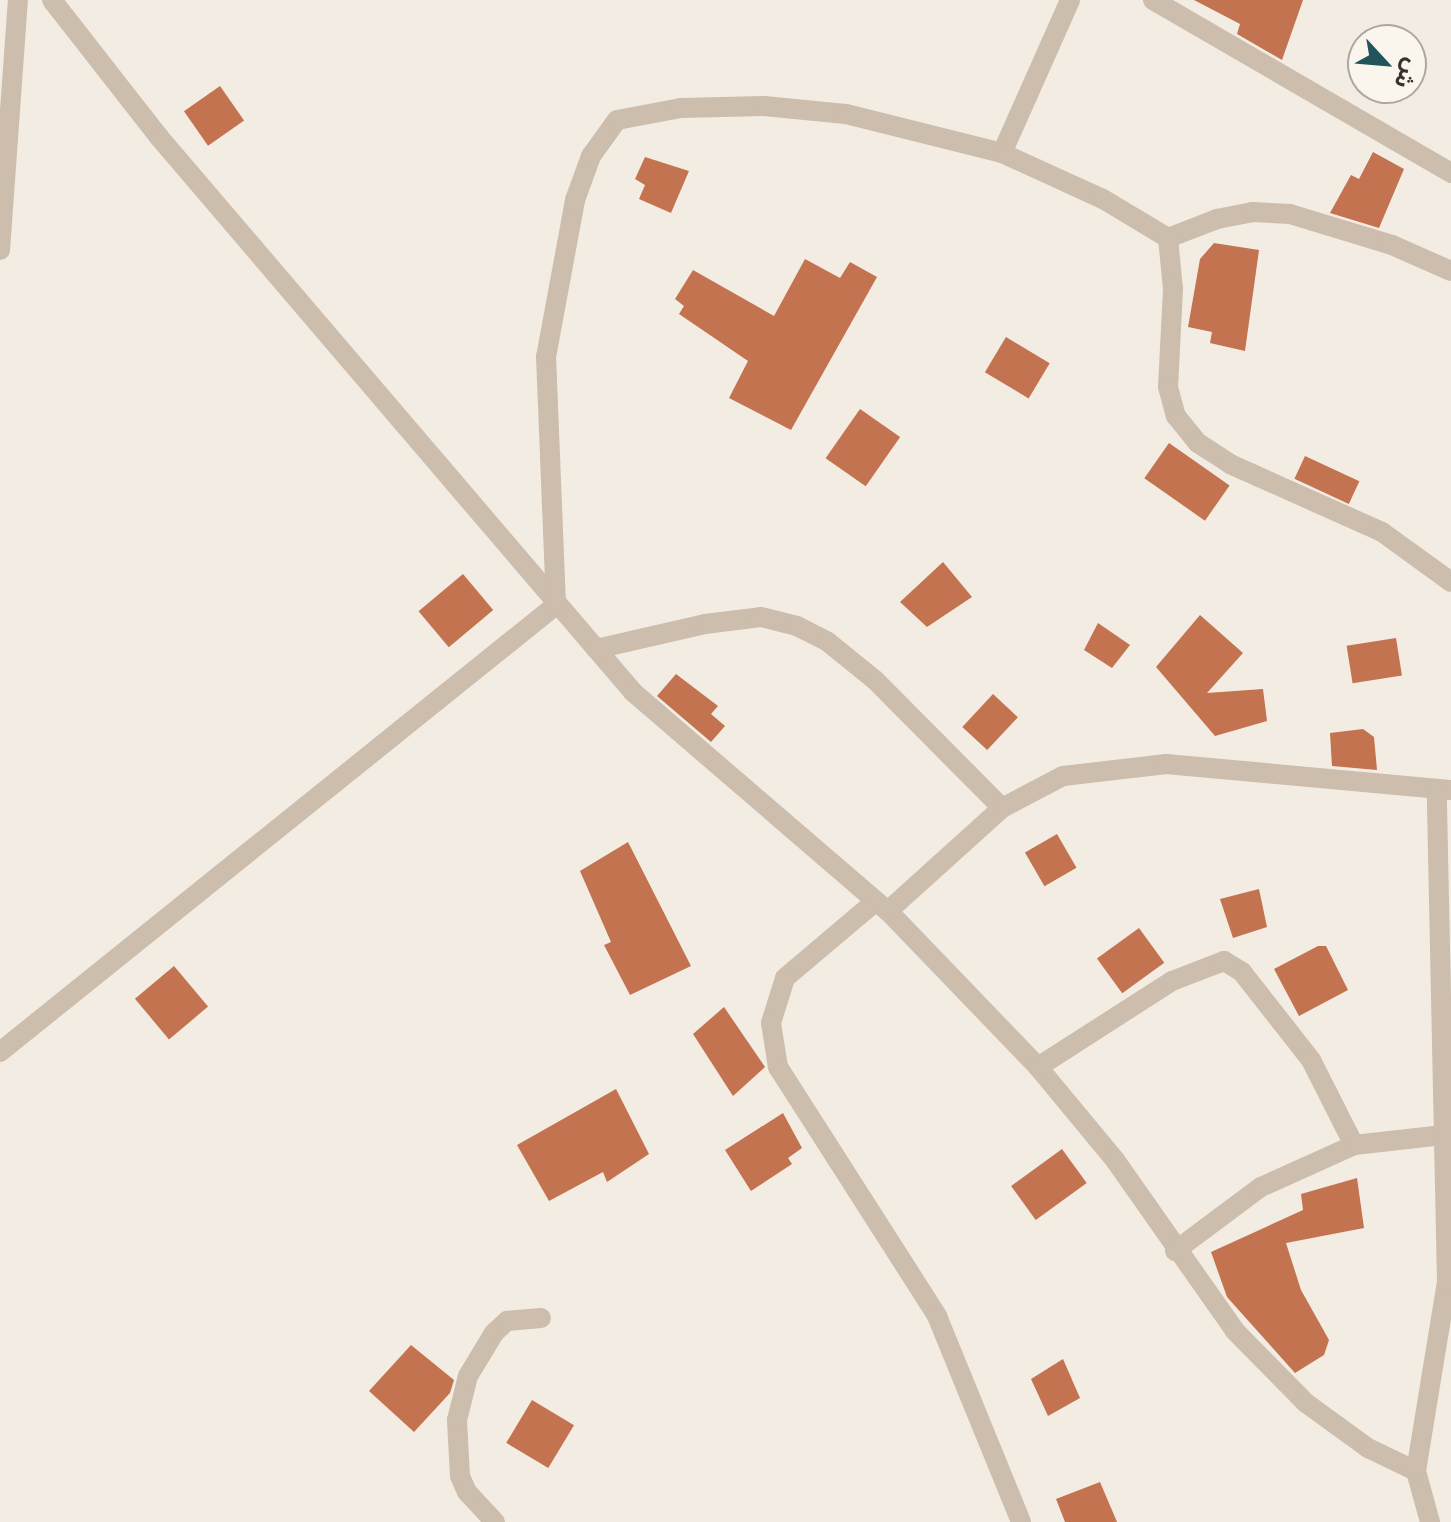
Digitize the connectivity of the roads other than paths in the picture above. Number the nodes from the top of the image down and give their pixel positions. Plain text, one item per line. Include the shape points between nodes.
1 (18, 0) edge
2 (52, 0) edge
3 (1070, 0) edge
4 (1153, 0) edge
5 (1002, 153) junction
6 (1451, 173) edge
7 (1168, 238) junction
8 (0, 250) edge
9 (1451, 271) edge
10 (1451, 582) edge
11 (556, 605) junction
12 (596, 649) junction
13 (1444, 789) edge
14 (1002, 808) junction
15 (882, 906) junction
16 (0, 1052) edge
17 (1448, 1055) edge
18 (1038, 1067) junction
19 (1443, 1135) junction
20 (1354, 1145) junction
21 (1175, 1251) junction
22 (1449, 1281) edge
23 (541, 1318) dead end
24 (1416, 1471) junction
25 (495, 1522) edge
26 (1021, 1522) edge
27 (1430, 1522) edge

1 - 8 street
2 - 11 street via 159,137
3 - 5 street
4 - 6 street
5 - 7 street via 1103,199
5 - 11 street via 846,114 764,106 641,113 617,120 602,135 575,200 546,357
7 - 9 street via 1252,212 1290,214 1392,245
7 - 10 street via 1173,289 1168,387 1176,416 1198,443 1230,464 1382,532
11 - 12 street
11 - 16 street
12 - 14 street via 761,617 797,626 828,642 875,680
12 - 15 street via 633,692
13 - 14 street via 1166,764 1063,776
13 - 17 street
14 - 15 street
15 - 18 street
15 - 26 street via 785,978 771,1023 778,1067 937,1316
17 - 19 street
18 - 20 street via 1172,981 1224,961 1242,972 1311,1060
18 - 21 street via 1115,1160
19 - 20 street
19 - 22 street
20 - 21 street via 1261,1187
21 - 24 street via 1235,1331 1306,1403 1368,1448
22 - 24 street
23 - 25 street via 507,1321 494,1333 468,1376 457,1420 460,1476 467,1492
24 - 27 street

